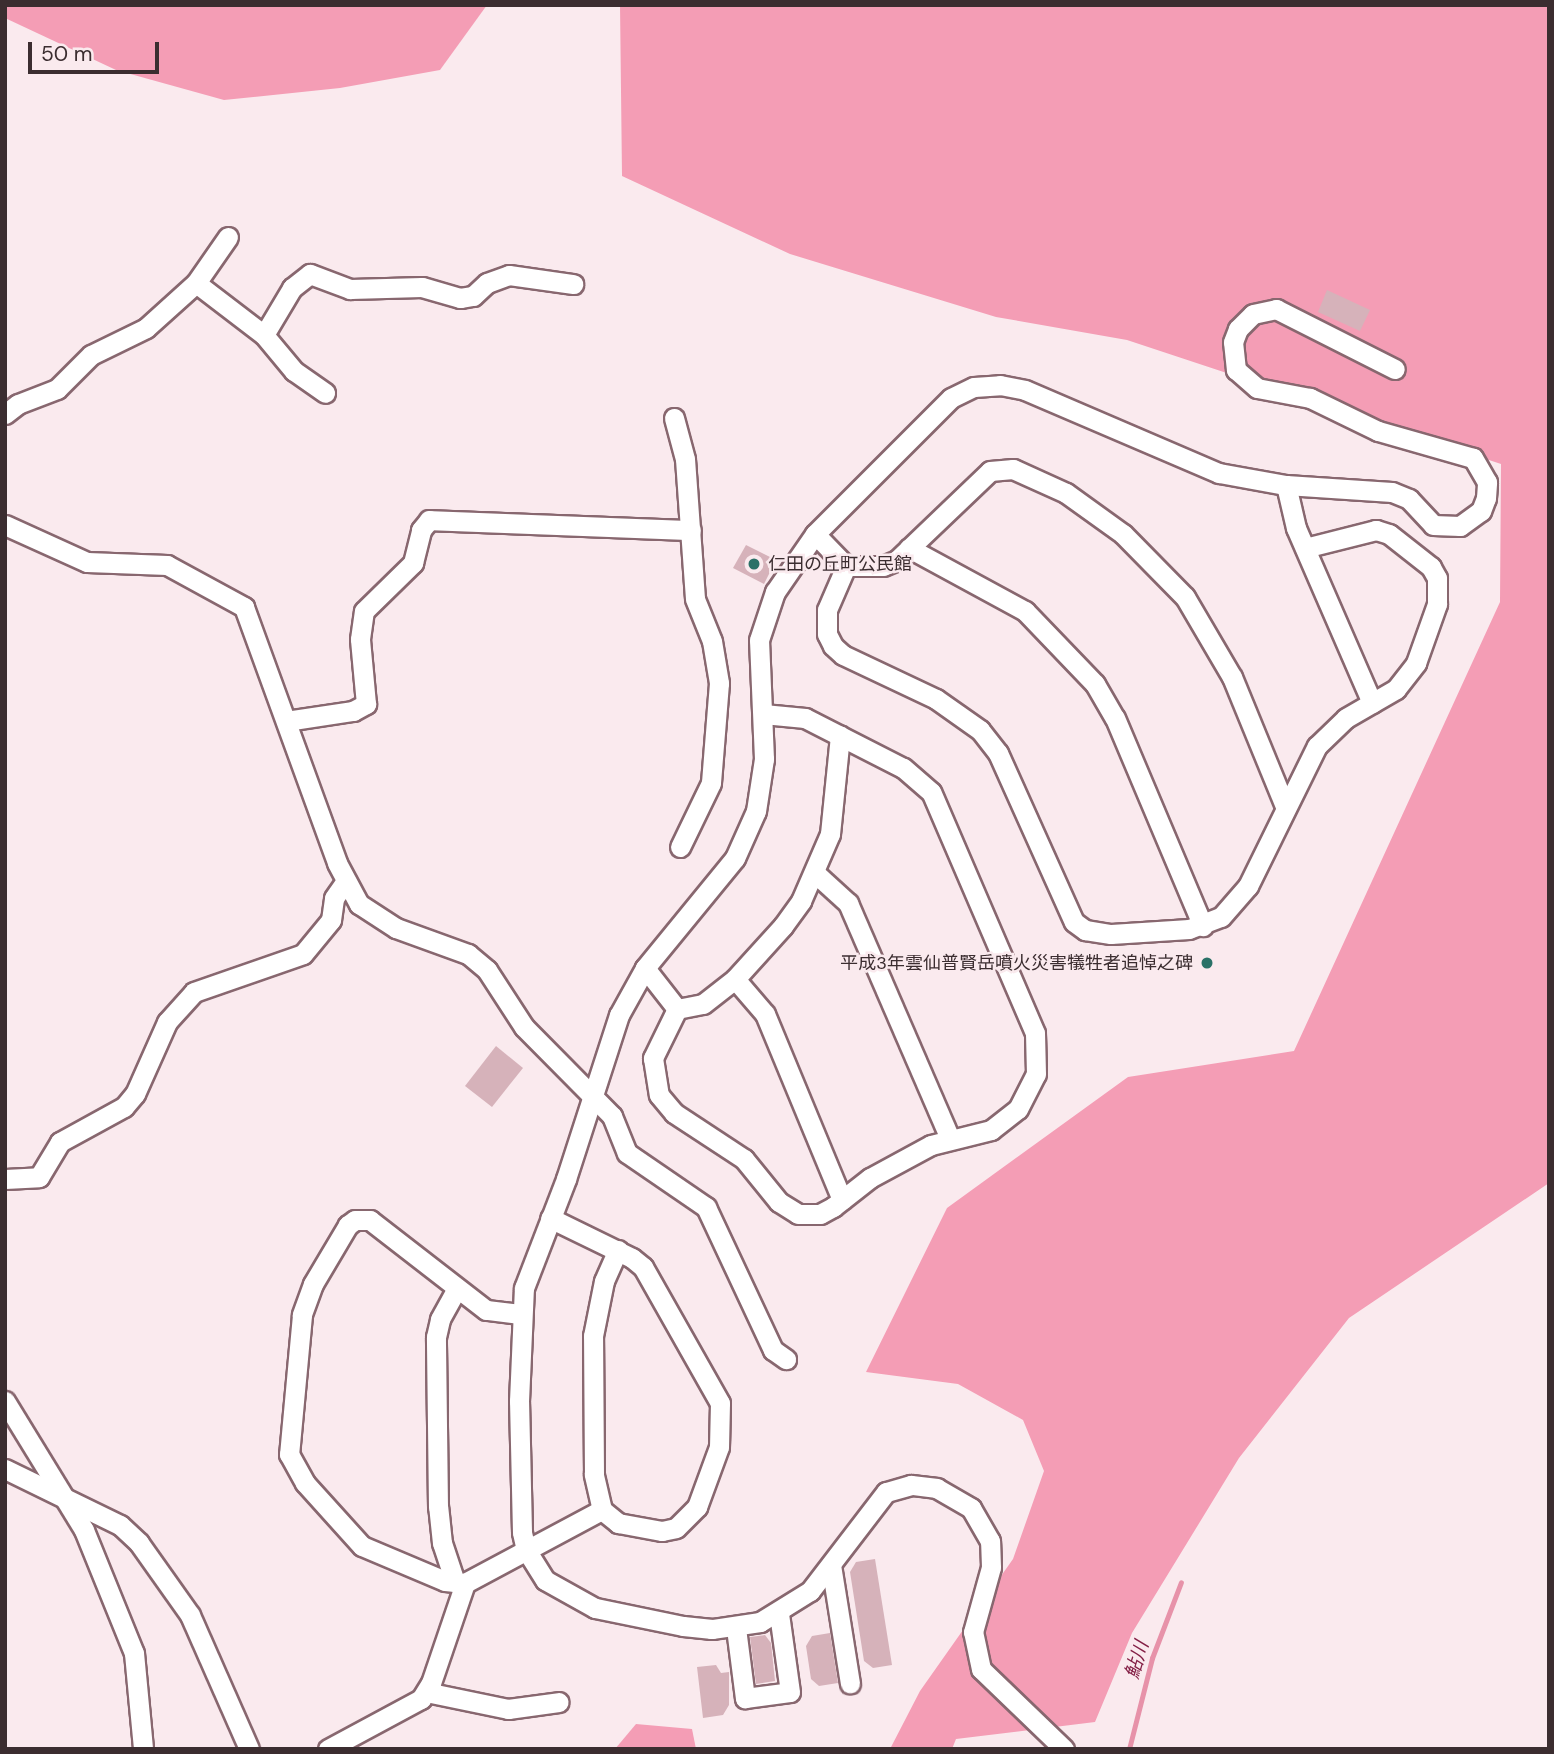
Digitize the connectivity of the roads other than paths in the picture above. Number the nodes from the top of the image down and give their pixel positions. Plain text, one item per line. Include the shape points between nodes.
1 (228, 237) dead end
2 (196, 282) junction
3 (573, 284) dead end
4 (264, 335) junction
5 (1395, 369) dead end
6 (325, 393) dead end
7 (5, 414) edge
8 (674, 418) dead end
9 (1286, 485) junction
10 (5, 526) edge
11 (691, 530) junction
12 (815, 534) junction
13 (909, 548) junction
14 (1305, 548) junction
15 (846, 566) junction
16 (1372, 703) junction
17 (763, 714) junction
18 (286, 721) junction
19 (841, 736) junction
20 (1285, 806) junction
21 (680, 847) dead end
22 (815, 873) junction
23 (345, 882) junction
24 (1203, 926) junction
25 (645, 968) junction
26 (735, 979) junction
27 (677, 1009) junction
28 (591, 1092) junction
29 (950, 1139) junction
30 (5, 1179) edge
31 (842, 1200) junction
32 (550, 1218) junction
33 (618, 1250) junction
34 (457, 1288) junction
35 (520, 1314) junction
36 (786, 1359) dead end
37 (5, 1401) edge
38 (5, 1469) edge
39 (67, 1500) junction
40 (602, 1510) junction
41 (526, 1550) junction
42 (831, 1565) junction
43 (460, 1583) junction
44 (779, 1614) junction
45 (736, 1628) junction
46 (850, 1683) dead end
47 (426, 1692) junction
48 (559, 1702) dead end
49 (143, 1749) edge
50 (249, 1749) edge
51 (328, 1749) edge
52 (1064, 1749) edge

1 - 2 street
2 - 4 street
2 - 7 street via 133,338 91,355 57,389
3 - 4 street via 509,275 487,283 473,296 460,298 422,287 350,289 310,274 292,288
4 - 6 street via 294,371
5 - 9 street via 1276,309 1253,314 1233,342 1236,370 1257,388 1310,398 1378,431 1473,458 1487,482 1481,511 1460,526 1445,527 1433,525 1409,499 1391,492
8 - 11 street via 685,459
9 - 12 street via 1194,465 1025,390 988,385 951,398
9 - 14 street
10 - 18 street via 87,562 167,565 235,599 249,616
11 - 18 street via 429,520 421,530 412,562 364,611 360,639 366,704 353,711
11 - 21 street via 695,599 712,641 719,683 711,783
12 - 15 street
12 - 17 street via 788,568 765,616 758,667
13 - 15 street via 883,566
13 - 20 street via 981,475 1002,468 1024,473 1096,512 1158,566 1208,631
13 - 24 street via 1025,611 1095,684 1115,718
14 - 16 street
14 - 16 street via 1376,530 1410,551 1437,578 1437,604 1416,663 1396,689
15 - 24 street via 827,610 827,634 833,646 936,699 979,730 998,753 1074,922 1098,934
16 - 20 street via 1346,718 1317,746
17 - 19 street via 795,715
17 - 25 street via 762,786 747,835 713,889
18 - 23 street
19 - 22 street via 836,810
19 - 29 street via 915,775 938,802 1035,1033 1036,1074 1018,1108 991,1130
20 - 24 street via 1248,886 1221,917
22 - 26 street via 783,926
22 - 29 street via 848,903
23 - 28 street via 375,917 468,954 487,970 524,1027
23 - 30 street via 334,898 331,920 303,954 194,992 167,1022 135,1094 124,1107 60,1142 39,1177
25 - 27 street
25 - 28 street via 619,1014
26 - 27 street via 703,1004
26 - 31 street via 765,1014
27 - 31 street via 653,1058 654,1084 665,1105 744,1158 787,1209 820,1214
28 - 32 street
28 - 36 street via 612,1116 627,1153 706,1207 773,1350
29 - 31 street via 899,1160
32 - 33 street
32 - 35 street via 531,1262
33 - 40 street via 604,1281 593,1336 594,1474
33 - 40 street via 651,1278 720,1403 722,1433 696,1507 676,1528 635,1528
34 - 35 street via 486,1310
34 - 43 street via 436,1337 438,1507 442,1543
34 - 43 street via 370,1220 348,1225 313,1284 302,1315 289,1438 295,1469 362,1546
35 - 41 street via 521,1512
37 - 39 street
38 - 39 street
39 - 49 street via 134,1653
39 - 50 street via 120,1525 139,1543 190,1615
40 - 41 street
41 - 43 street
41 - 45 street via 545,1580 595,1608 683,1626
42 - 44 street via 810,1591
42 - 46 street
42 - 52 street via 886,1492 924,1485 962,1500 979,1517 990,1541 991,1567 974,1618 977,1659 988,1678
43 - 47 street
44 - 45 street
44 - 45 street via 790,1692 745,1698
47 - 48 street via 489,1708
47 - 51 street

